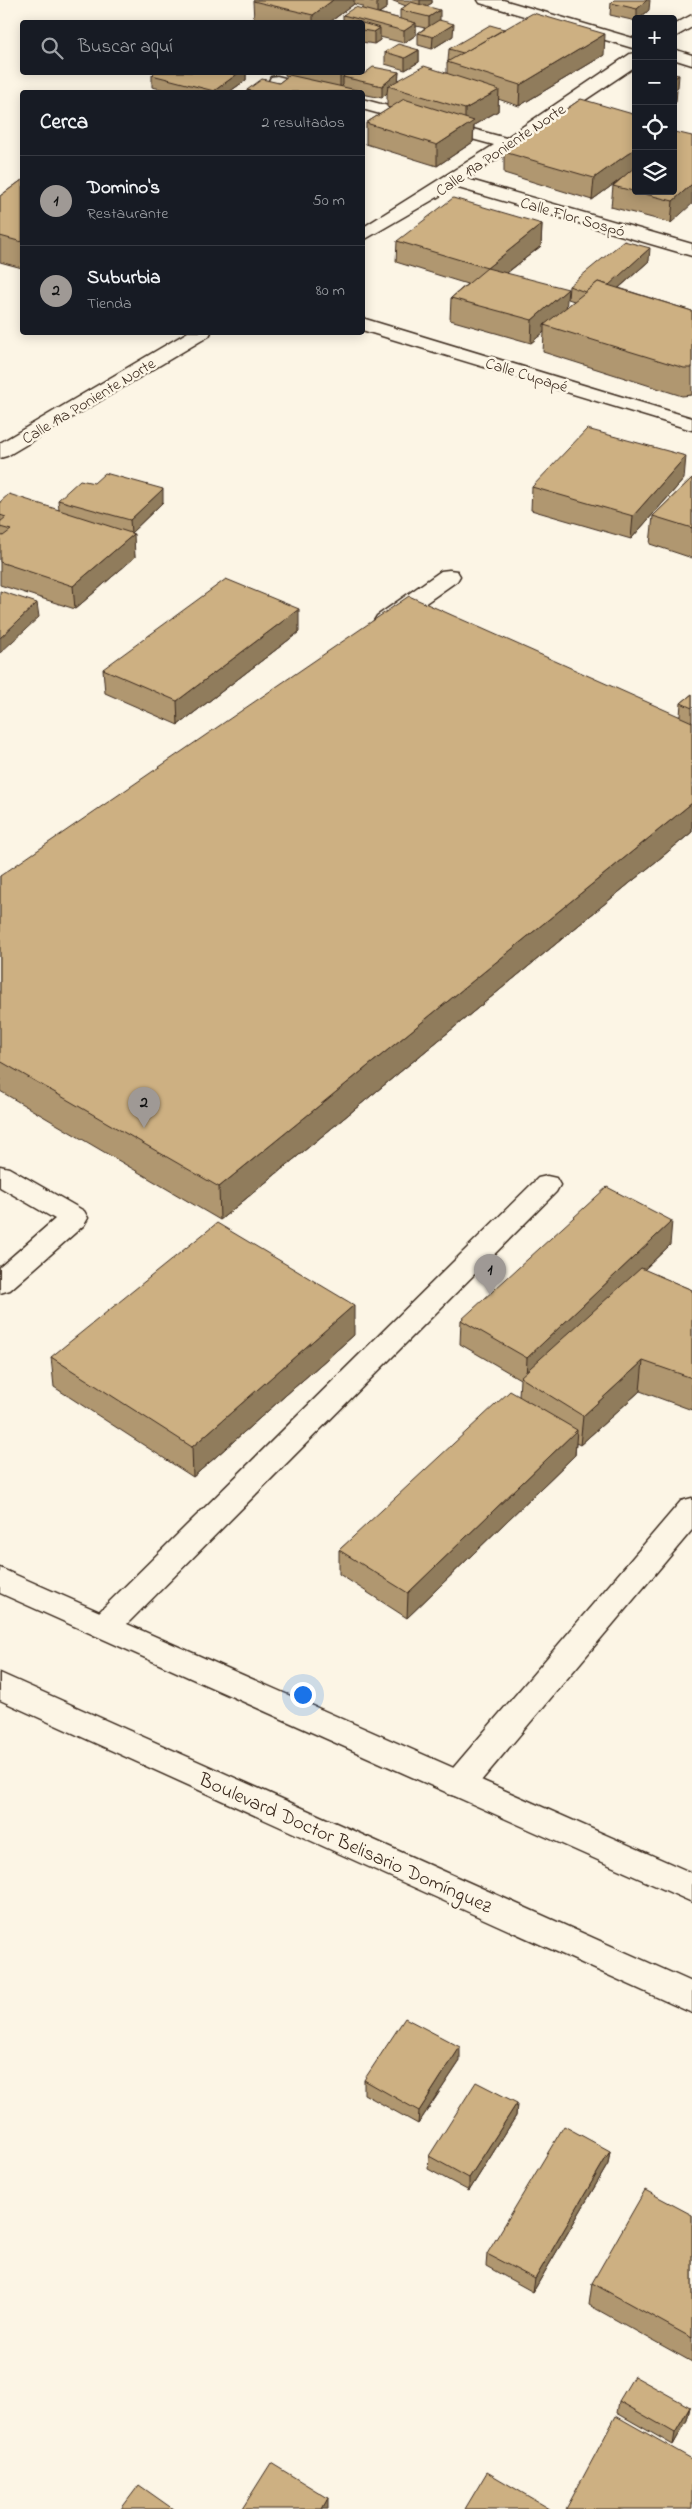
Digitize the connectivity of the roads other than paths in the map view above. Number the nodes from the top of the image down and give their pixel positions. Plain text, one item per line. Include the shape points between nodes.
1 (486, 0) edge
2 (692, 20) edge
3 (677, 29) edge
4 (632, 43) edge
5 (677, 55) edge
6 (633, 60) edge
7 (692, 60) edge
8 (277, 81) edge
9 (311, 90) edge
10 (365, 105) edge
11 (509, 144) junction
12 (453, 181) junction
13 (365, 234) edge
14 (692, 250) edge
15 (365, 325) edge
16 (197, 335) edge
17 (692, 424) edge
18 (0, 452) edge
19 (449, 576) dead end
20 (367, 633) edge
21 (0, 1175) edge
22 (547, 1185) dead end
23 (0, 1283) edge
24 (692, 1509) edge
25 (0, 1580) edge
26 (105, 1626) junction
27 (0, 1686) edge
28 (459, 1784) junction
29 (692, 1888) edge
30 (692, 1998) edge

1 - 4 street
2 - 3 street
5 - 7 street
6 - 11 street, Calle 19a Poniente Norte
8 - 9 street
10 - 11 street
11 - 12 street, Calle 19a Poniente Norte
12 - 13 street, Calle 19a Poniente Norte
12 - 14 street, Calle Flor Sospó
15 - 17 street, Calle Cupapé
16 - 18 street, Calle 19a Poniente Norte
19 - 20 street
21 - 23 street via 74,1218
22 - 26 street
24 - 28 street
25 - 26 street
26 - 28 street
27 - 30 street, Boulevard Doctor Belisario Domínguez
28 - 29 street

